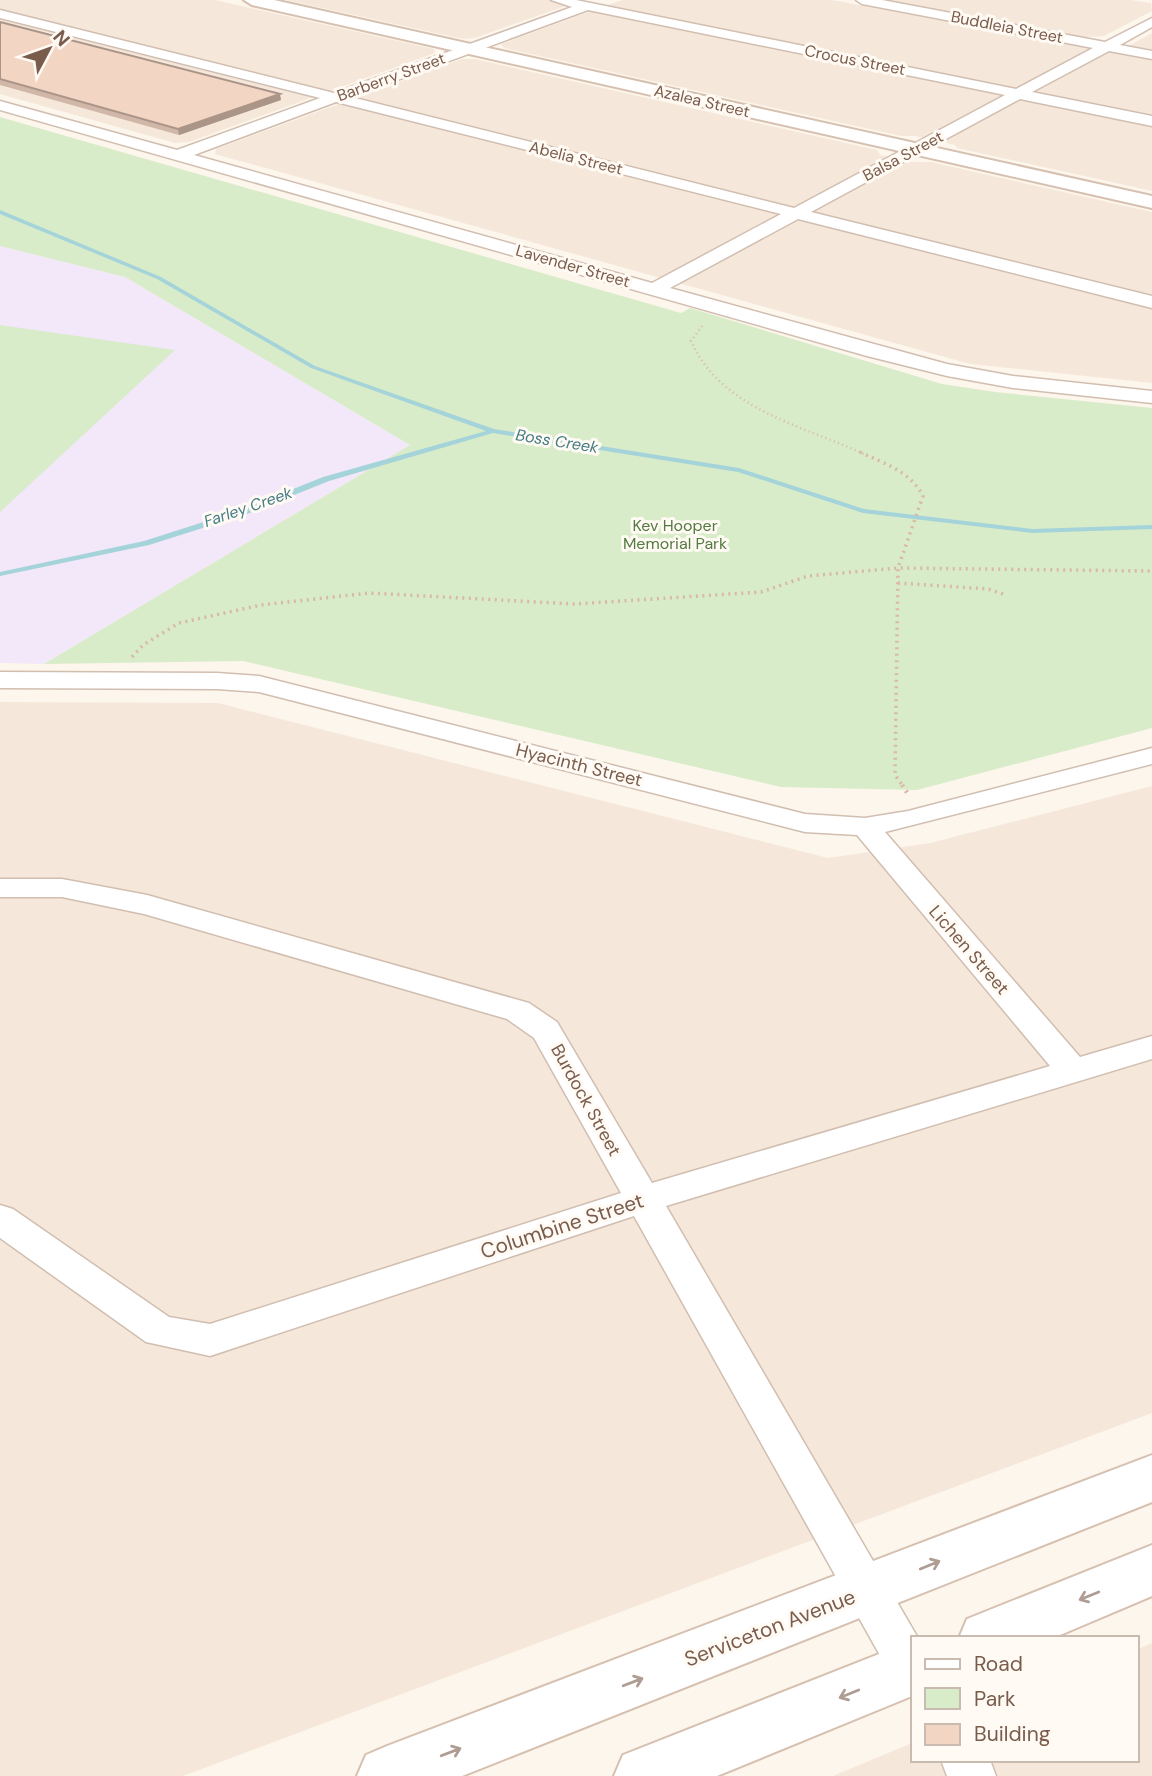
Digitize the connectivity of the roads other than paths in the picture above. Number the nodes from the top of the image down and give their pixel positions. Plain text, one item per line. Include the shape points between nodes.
1 (252, 0) edge
2 (557, 0) edge
3 (602, 0) edge
4 (862, 0) edge
5 (586, 6) junction
6 (0, 14) edge
7 (1151, 23) edge
8 (1107, 46) junction
9 (469, 48) junction
10 (1152, 55) edge
11 (1018, 93) junction
12 (332, 98) junction
13 (0, 105) edge
14 (1152, 121) edge
15 (916, 149) junction
16 (180, 155) junction
17 (1152, 202) edge
18 (796, 213) junction
19 (655, 289) junction
20 (1152, 302) edge
21 (1152, 397) edge
22 (0, 680) edge
23 (1152, 756) edge
24 (865, 827) junction
25 (0, 888) edge
26 (1152, 1047) edge
27 (1073, 1072) junction
28 (642, 1200) junction
29 (0, 1219) edge
30 (1152, 1478) edge
31 (1152, 1570) edge
32 (867, 1590) junction
33 (992, 1636) edge
34 (911, 1667) edge
35 (911, 1669) edge
36 (387, 1776) edge
37 (644, 1776) edge

1 - 9 street, Azalea Street
2 - 5 street, Crocus Street
3 - 5 street, Barberry Street
4 - 8 street, Buddleia Street
5 - 9 street, Barberry Street
5 - 11 street, Crocus Street
6 - 12 street, Abelia Street
7 - 8 street, Balsa Street
8 - 10 street, Buddleia Street
8 - 11 street, Balsa Street
9 - 12 street, Barberry Street
9 - 15 street, Azalea Street
11 - 14 street, Crocus Street
11 - 15 street, Balsa Street
12 - 16 street, Barberry Street
12 - 18 street, Abelia Street
13 - 16 street, Lavender Street
15 - 17 street, Azalea Street
15 - 18 street, Balsa Street
16 - 19 street, Lavender Street
18 - 19 street, Balsa Street
18 - 20 street, Abelia Street
19 - 21 street, Lavender Street via 947,370
22 - 24 street, Hyacinth Street via 259,684 805,823
23 - 24 street, Hyacinth Street
24 - 27 street, Lichen Street
25 - 28 street, Burdock Street via 62,888 147,905 518,1011 546,1030
26 - 27 street, Columbine Street
27 - 28 street, Columbine Street
28 - 29 street, Columbine Street via 210,1340 160,1331
28 - 32 street, Burdock Street
32 -> 30 street, Serviceton Avenue
31 -> 33 street
32 - 34 street, Burdock Street
36 -> 32 street, Serviceton Avenue
35 -> 37 street

